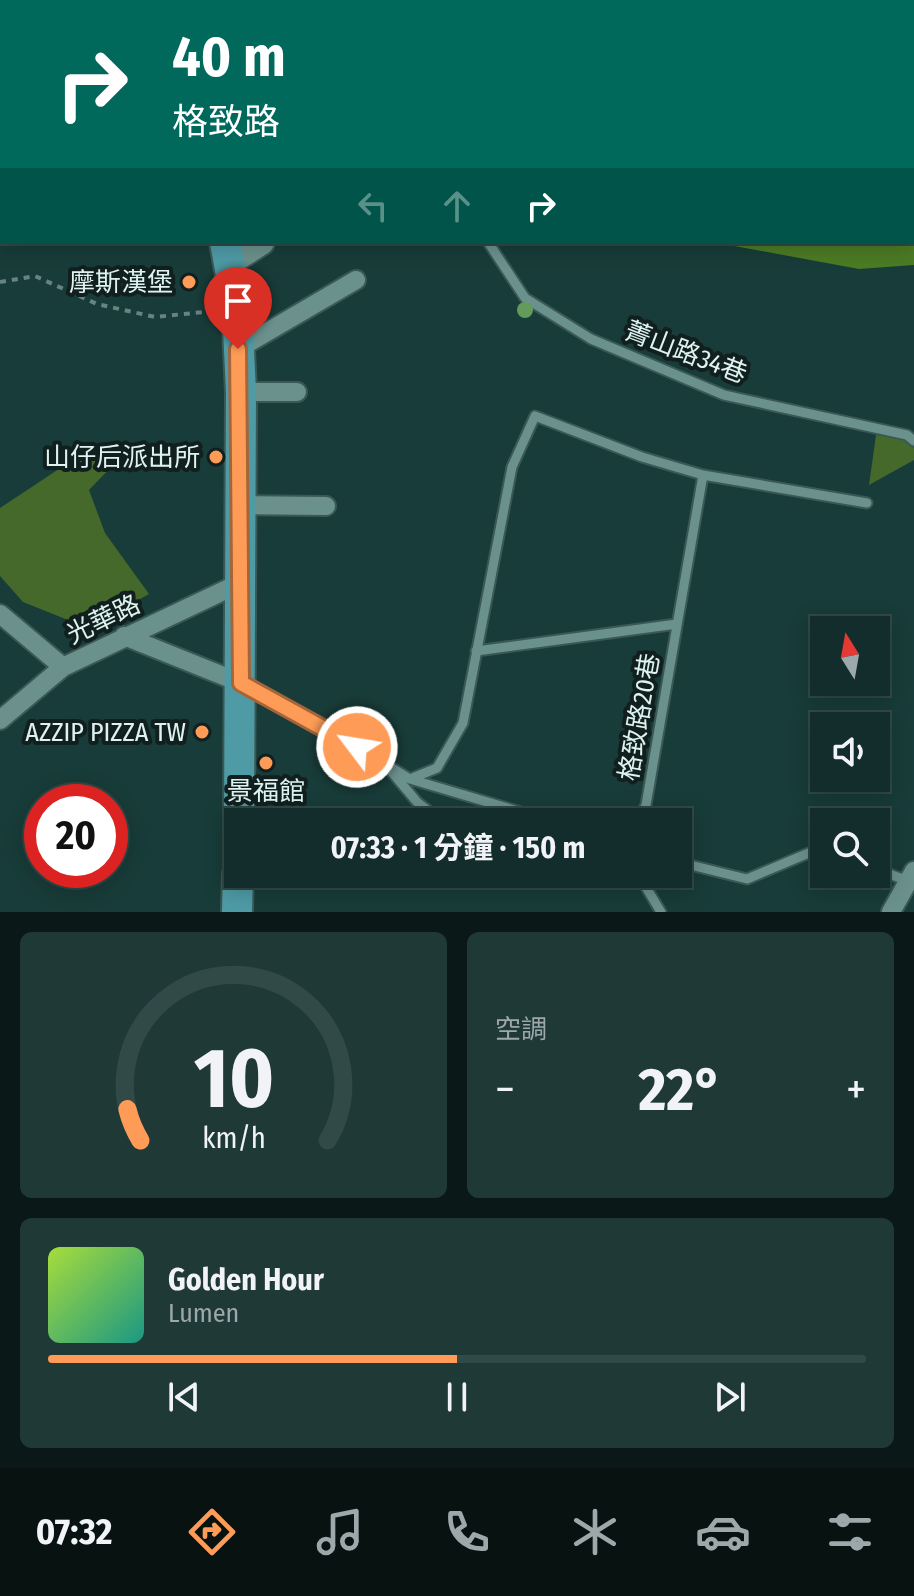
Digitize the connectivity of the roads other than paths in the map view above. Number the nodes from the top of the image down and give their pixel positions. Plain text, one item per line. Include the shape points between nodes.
1 (254, 244) edge
2 (489, 244) edge
3 (228, 252) edge
4 (356, 280) dead end
5 (238, 349) junction
6 (241, 392) junction
7 (297, 392) dead end
8 (912, 436) edge
9 (703, 475) junction
10 (867, 503) dead end
11 (240, 505) junction
12 (326, 506) dead end
13 (240, 583) junction
14 (0, 614) edge
15 (677, 624) junction
16 (124, 636) junction
17 (476, 651) junction
18 (63, 667) junction
19 (241, 683) junction
20 (0, 720) edge
21 (383, 763) junction
22 (410, 779) junction
23 (239, 808) edge
24 (425, 808) edge
25 (810, 853) edge
26 (692, 865) edge
27 (890, 872) edge
28 (911, 876) edge
29 (238, 888) edge
30 (646, 888) edge
31 (237, 912) edge
32 (661, 912) edge
33 (891, 912) edge

1 - 3 street
2 - 8 lane, 菁山路34巷 via 525,298 591,339 724,395
3 - 5 main road
4 - 5 street
5 - 6 main road
6 - 7 street
6 - 11 main road
9 - 10 lane
9 - 15 lane, 格致路20巷
9 - 17 lane via 535,416 512,467
11 - 12 street
11 - 13 main road
13 - 16 street, 光華路
13 - 19 main road
14 - 18 street, 光華路
15 - 17 lane, 格致路20巷
15 - 22 lane, 格致路20巷 via 646,805 638,821 531,815
16 - 18 street, 光華路
16 - 19 street
17 - 22 lane via 463,723 437,768
18 - 20 street
19 - 21 lane, 格致路20巷
19 - 23 main road
21 - 22 lane, 格致路20巷
21 - 24 lane
25 - 26 lane via 747,879
27 - 28 lane
28 - 33 street
29 - 31 main road
30 - 32 lane

